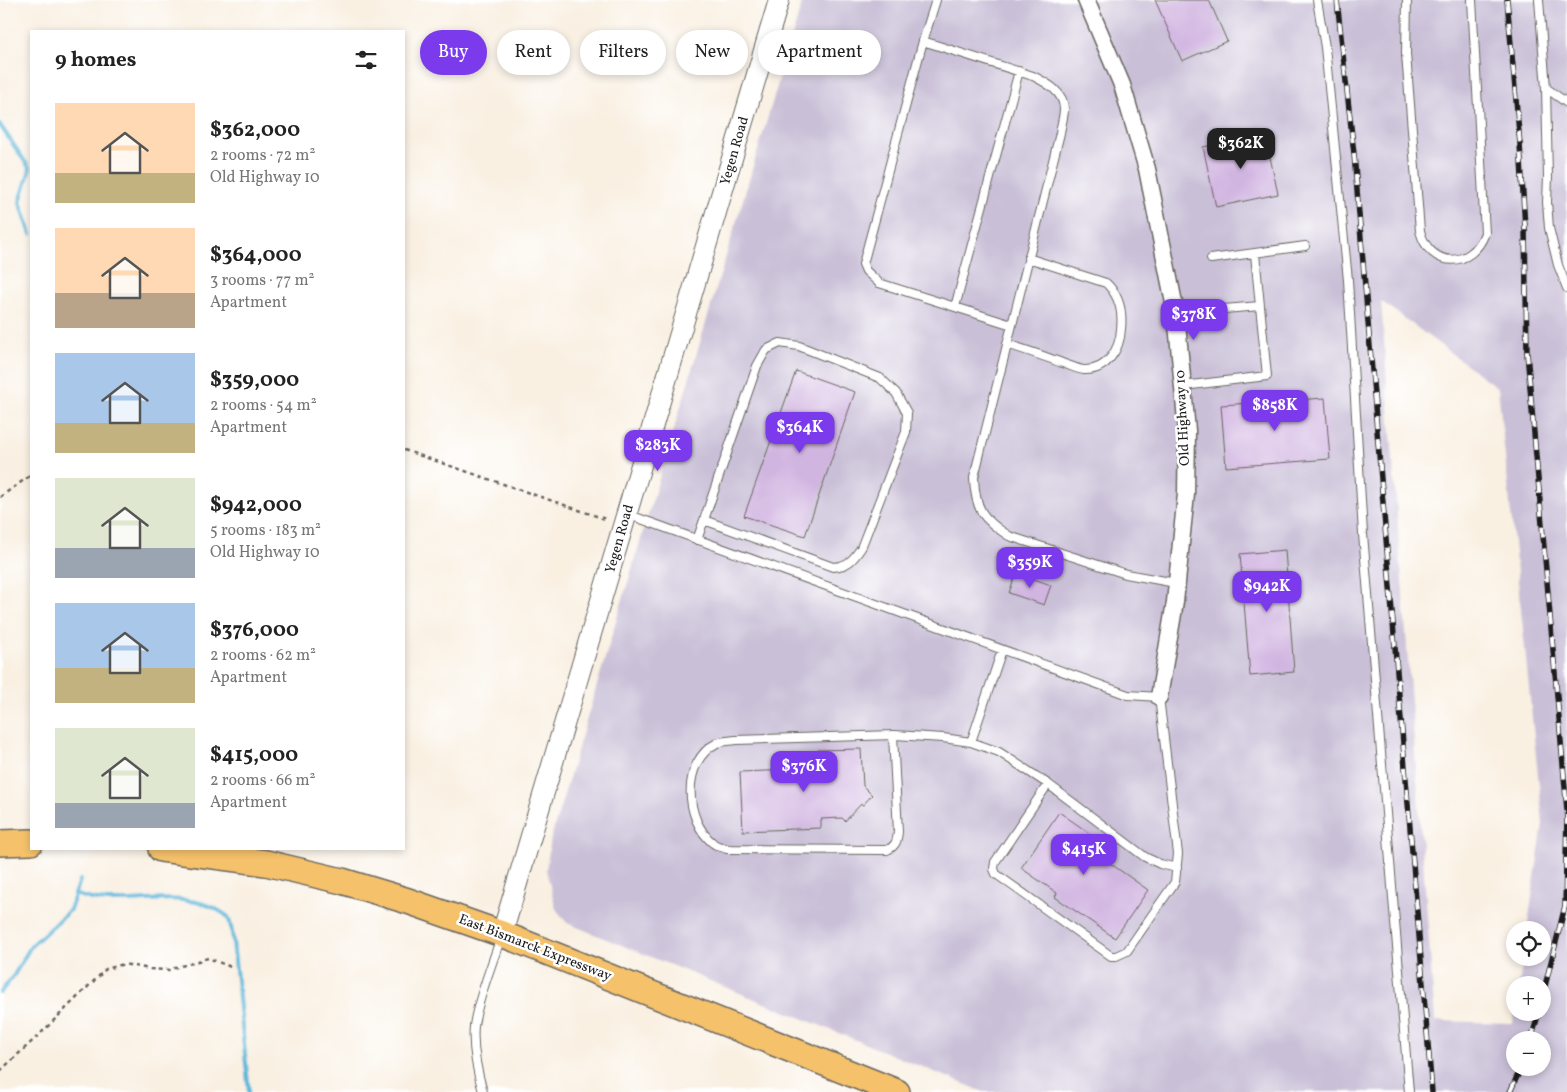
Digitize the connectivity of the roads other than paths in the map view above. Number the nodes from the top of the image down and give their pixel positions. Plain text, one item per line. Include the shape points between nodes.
1 (779, 0) edge
2 (936, 0) edge
3 (1086, 0) edge
4 (1317, 0) edge
5 (1407, 0) edge
6 (1472, 0) edge
7 (1539, 0) edge
8 (923, 41) junction
9 (1019, 71) junction
10 (1546, 88) junction
11 (1567, 103) edge
12 (1305, 246) dead end
13 (1255, 254) junction
14 (1028, 258) junction
15 (1211, 259) dead end
16 (1567, 288) edge
17 (1260, 306) junction
18 (955, 307) junction
19 (1176, 313) junction
20 (1012, 325) junction
21 (1007, 344) junction
22 (1182, 386) junction
23 (626, 520) junction
24 (704, 520) junction
25 (697, 540) junction
26 (1176, 583) junction
27 (1002, 650) junction
28 (1159, 697) junction
29 (893, 736) junction
30 (971, 742) junction
31 (1048, 784) junction
32 (30, 842) edge
33 (0, 843) edge
34 (168, 850) edge
35 (1177, 868) junction
36 (502, 934) junction
37 (483, 1092) edge
38 (897, 1092) edge
39 (1409, 1092) edge

1 - 23 street, Yegen Road
2 - 8 lane
3 - 19 street, Old Highway 10 via 1122,85 1147,169
4 - 39 lane via 1325,47 1348,280 1362,534
5 - 6 lane via 1406,54 1420,231 1429,249 1437,256 1451,260 1475,251 1485,233
7 - 10 lane
8 - 9 lane
8 - 18 lane via 863,264 879,283
9 - 14 lane via 1034,76 1057,91 1064,109
9 - 18 lane
10 - 11 lane
10 - 16 lane via 1549,228
12 - 13 lane
13 - 15 lane
13 - 17 lane
14 - 20 lane
14 - 21 lane via 1106,283 1112,288 1120,304 1120,338 1112,356 1099,368 1083,370
17 - 19 lane
17 - 22 lane via 1267,376
18 - 20 lane
19 - 22 street, Old Highway 10
20 - 21 lane
21 - 26 lane via 974,478 975,497 980,510 993,526 1009,536 1126,574
22 - 26 street, Old Highway 10 via 1187,431 1186,494
23 - 25 lane
23 - 36 street, Yegen Road
24 - 24 lane via 757,366 766,350 780,343 799,346 880,378 896,393 907,413 906,432 861,548 844,566 833,568
24 - 25 lane
25 - 27 lane
26 - 28 street, Old Highway 10
27 - 28 lane via 1128,696
27 - 30 lane
28 - 35 lane
29 - 29 lane via 718,743 706,751 695,766 690,782 694,812 701,829 713,844 727,849 887,850 895,845 897,839
29 - 30 lane
30 - 31 lane via 999,752
31 - 35 lane via 1145,856
31 - 35 lane via 995,862 994,869 1002,880 1111,956 1127,952 1175,882
32 - 33 main road
34 - 36 main road, East Bismarck Expressway via 311,873 367,888
36 - 37 lane via 474,1026 475,1059
36 - 38 main road, East Bismarck Expressway

